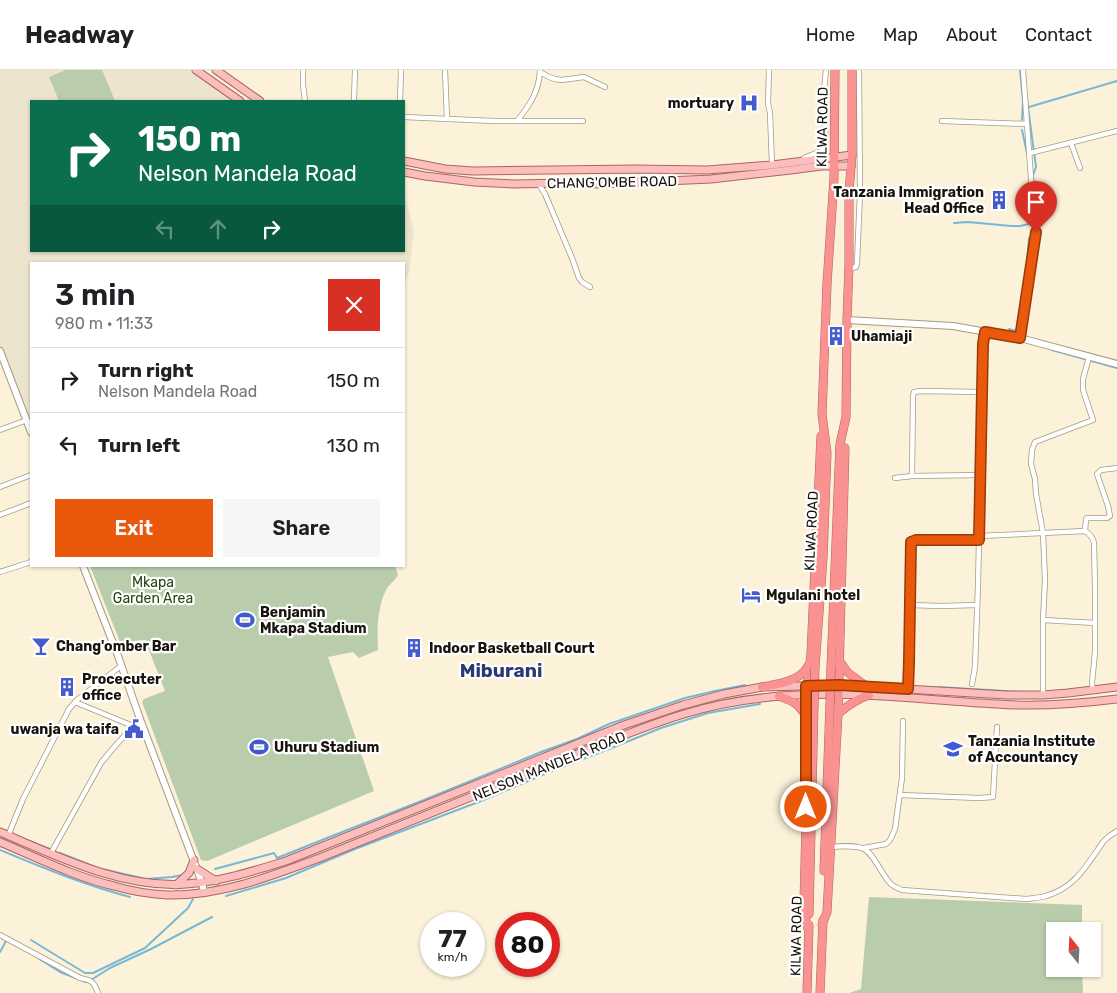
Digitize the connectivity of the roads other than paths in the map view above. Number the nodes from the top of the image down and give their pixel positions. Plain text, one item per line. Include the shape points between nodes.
1 (196, 70) edge
2 (216, 70) edge
3 (303, 70) edge
4 (355, 70) edge
5 (400, 70) edge
6 (445, 70) edge
7 (769, 70) edge
8 (826, 70) edge
9 (835, 70) edge
10 (852, 70) edge
11 (859, 70) edge
12 (1023, 70) edge
13 (540, 71) edge
14 (606, 87) dead end
15 (239, 100) edge
16 (259, 100) edge
17 (305, 100) edge
18 (355, 100) edge
19 (400, 100) edge
20 (405, 117) edge
21 (447, 119) junction
22 (517, 121) junction
23 (583, 121) dead end
24 (942, 121) dead end
25 (1027, 124) junction
26 (1117, 131) edge
27 (835, 143) junction
28 (1071, 143) junction
29 (1030, 153) junction
30 (852, 155) junction
31 (835, 157) junction
32 (816, 159) junction
33 (405, 161) edge
34 (796, 162) junction
35 (772, 166) junction
36 (820, 166) junction
37 (834, 166) junction
38 (851, 166) junction
39 (1080, 168) dead end
40 (405, 172) edge
41 (834, 178) junction
42 (538, 183) junction
43 (849, 270) junction
44 (590, 287) dead end
45 (846, 320) junction
46 (985, 332) junction
47 (1020, 338) junction
48 (0, 351) edge
49 (1089, 357) junction
50 (2, 362) edge
51 (1117, 364) edge
52 (983, 392) junction
53 (822, 414) junction
54 (846, 417) junction
55 (27, 420) junction
56 (30, 429) edge
57 (0, 430) edge
58 (1117, 468) edge
59 (30, 475) edge
60 (980, 475) junction
61 (912, 476) junction
62 (895, 478) dead end
63 (0, 487) edge
64 (30, 502) edge
65 (0, 515) edge
66 (1085, 531) junction
67 (1043, 533) junction
68 (979, 538) junction
69 (30, 562) edge
70 (83, 567) edge
71 (0, 572) edge
72 (910, 605) junction
73 (977, 605) junction
74 (1043, 620) junction
75 (1095, 622) junction
76 (811, 658) junction
77 (839, 660) junction
78 (121, 666) junction
79 (972, 684) dead end
80 (839, 685) junction
81 (866, 686) junction
82 (762, 687) junction
83 (1117, 687) edge
84 (908, 689) junction
85 (806, 690) junction
86 (1093, 691) junction
87 (839, 694) junction
88 (870, 695) junction
89 (1043, 695) junction
90 (778, 696) junction
91 (1117, 699) edge
92 (75, 702) junction
93 (838, 714) junction
94 (806, 716) junction
95 (140, 719) junction
96 (903, 721) dead end
97 (133, 726) junction
98 (997, 727) dead end
99 (900, 794) junction
100 (1117, 831) edge
101 (0, 832) edge
102 (8, 836) junction
103 (0, 842) edge
104 (830, 847) junction
105 (864, 848) junction
106 (52, 853) junction
107 (194, 860) junction
108 (197, 869) junction
109 (216, 881) junction
110 (202, 883) junction
111 (176, 885) junction
112 (204, 892) junction
113 (822, 924) junction
114 (808, 929) junction
115 (0, 935) edge
116 (98, 993) edge
117 (807, 993) edge
118 (820, 993) edge

1 - 15 main road
2 - 16 main road
3 - 17 street
4 - 18 street
5 - 19 street
6 - 21 street
7 - 35 street
8 - 34 street via 823,99 826,141 821,151
9 - 27 highway, KILWA ROAD
10 - 30 highway, KILWA ROAD
11 - 43 street via 857,262 856,267
12 - 25 street
13 - 14 street via 562,80 584,77
13 - 22 street via 536,94
20 - 21 street
21 - 22 street
22 - 23 street
24 - 25 street
25 - 29 street
26 - 28 street
27 - 31 highway, KILWA ROAD
27 - 32 main road via 825,155
28 - 29 street
28 - 39 street
29 - 47 street via 1036,232
30 - 31 main road, CHANG'OMBE ROAD
30 - 38 highway, KILWA ROAD
31 - 32 main road, CHANG'OMBE ROAD
31 - 37 highway, KILWA ROAD
32 - 34 main road, CHANG'OMBE ROAD
33 - 35 main road, CHANG'OMBE ROAD via 472,171 707,170
34 - 35 main road, CHANG'OMBE ROAD
36 - 37 main road, CHANG'OMBE ROAD
36 - 41 main road via 830,171
36 - 42 main road, CHANG'OMBE ROAD via 711,179
37 - 38 main road, CHANG'OMBE ROAD
37 - 41 highway, KILWA ROAD
38 - 43 highway, KILWA ROAD
40 - 42 main road, CHANG'OMBE ROAD via 474,182
41 - 53 highway, KILWA ROAD
42 - 44 street via 579,280
43 - 45 highway, KILWA ROAD
45 - 46 street via 953,326
45 - 54 highway, KILWA ROAD
46 - 47 street
46 - 52 street
47 - 49 street
48 - 50 street
49 - 51 street
49 - 67 street via 1083,390 1093,420 1035,442 1032,450
50 - 55 street
52 - 60 street
52 - 61 street via 914,392
53 - 76 highway
53 - 114 highway, KILWA ROAD, bridge via 827,453 815,667
54 - 77 highway
54 - 113 highway, KILWA ROAD, bridge via 840,444
55 - 56 street
55 - 57 street
58 - 66 street via 1101,470 1097,474 1110,516 1087,518
59 - 63 street
60 - 61 street
60 - 68 street
61 - 62 street
64 - 65 street
66 - 67 street
66 - 75 street via 1094,543
67 - 68 street
67 - 74 street
68 - 72 street via 911,542
68 - 73 street
69 - 71 street
70 - 78 street
72 - 73 street
72 - 84 street
73 - 79 street
74 - 75 street
74 - 89 street
75 - 86 street
76 - 82 highway via 803,674
76 - 85 highway
77 - 80 highway
77 - 81 highway via 847,672
78 - 92 street
78 - 95 street
80 - 81 main road, NELSON MANDELA ROAD
80 - 85 main road, NELSON MANDELA ROAD
80 - 87 highway
81 - 84 main road, NELSON MANDELA ROAD
82 - 85 main road, NELSON MANDELA ROAD
82 - 109 main road, NELSON MANDELA ROAD via 660,712 286,861
83 - 86 main road, NELSON MANDELA ROAD
84 - 89 main road, NELSON MANDELA ROAD
85 - 87 main road, NELSON MANDELA ROAD
85 - 90 main road, NELSON MANDELA ROAD
85 - 94 highway
86 - 89 main road, NELSON MANDELA ROAD
87 - 88 main road, NELSON MANDELA ROAD
87 - 93 highway
88 - 91 main road, NELSON MANDELA ROAD via 1007,705 1073,704
88 - 93 highway via 857,699
90 - 94 highway via 800,706
90 - 112 main road, NELSON MANDELA ROAD via 726,703 686,713 322,858 256,881
92 - 97 street
92 - 102 street via 61,721
93 - 104 highway
94 - 114 highway via 804,902
95 - 97 street
95 - 107 street
96 - 99 street
97 - 106 street via 101,763
98 - 99 street via 993,797
99 - 105 street via 890,840 886,844
100 - 105 street via 1103,842 1076,879 1061,890 1026,899 902,890 892,885
101 - 102 main road, NELSON MANDELA ROAD
102 - 106 main road, NELSON MANDELA ROAD
103 - 112 main road, NELSON MANDELA ROAD via 52,865 113,886 166,895
104 - 105 street
104 - 113 highway via 827,912
106 - 111 main road, NELSON MANDELA ROAD via 109,875
107 - 108 street
107 - 111 main road via 189,873
108 - 109 main road
108 - 110 street
109 - 110 main road, NELSON MANDELA ROAD
110 - 111 main road, NELSON MANDELA ROAD
110 - 112 street
113 - 118 highway, KILWA ROAD
114 - 117 highway, KILWA ROAD
115 - 116 street via 80,978 88,979

